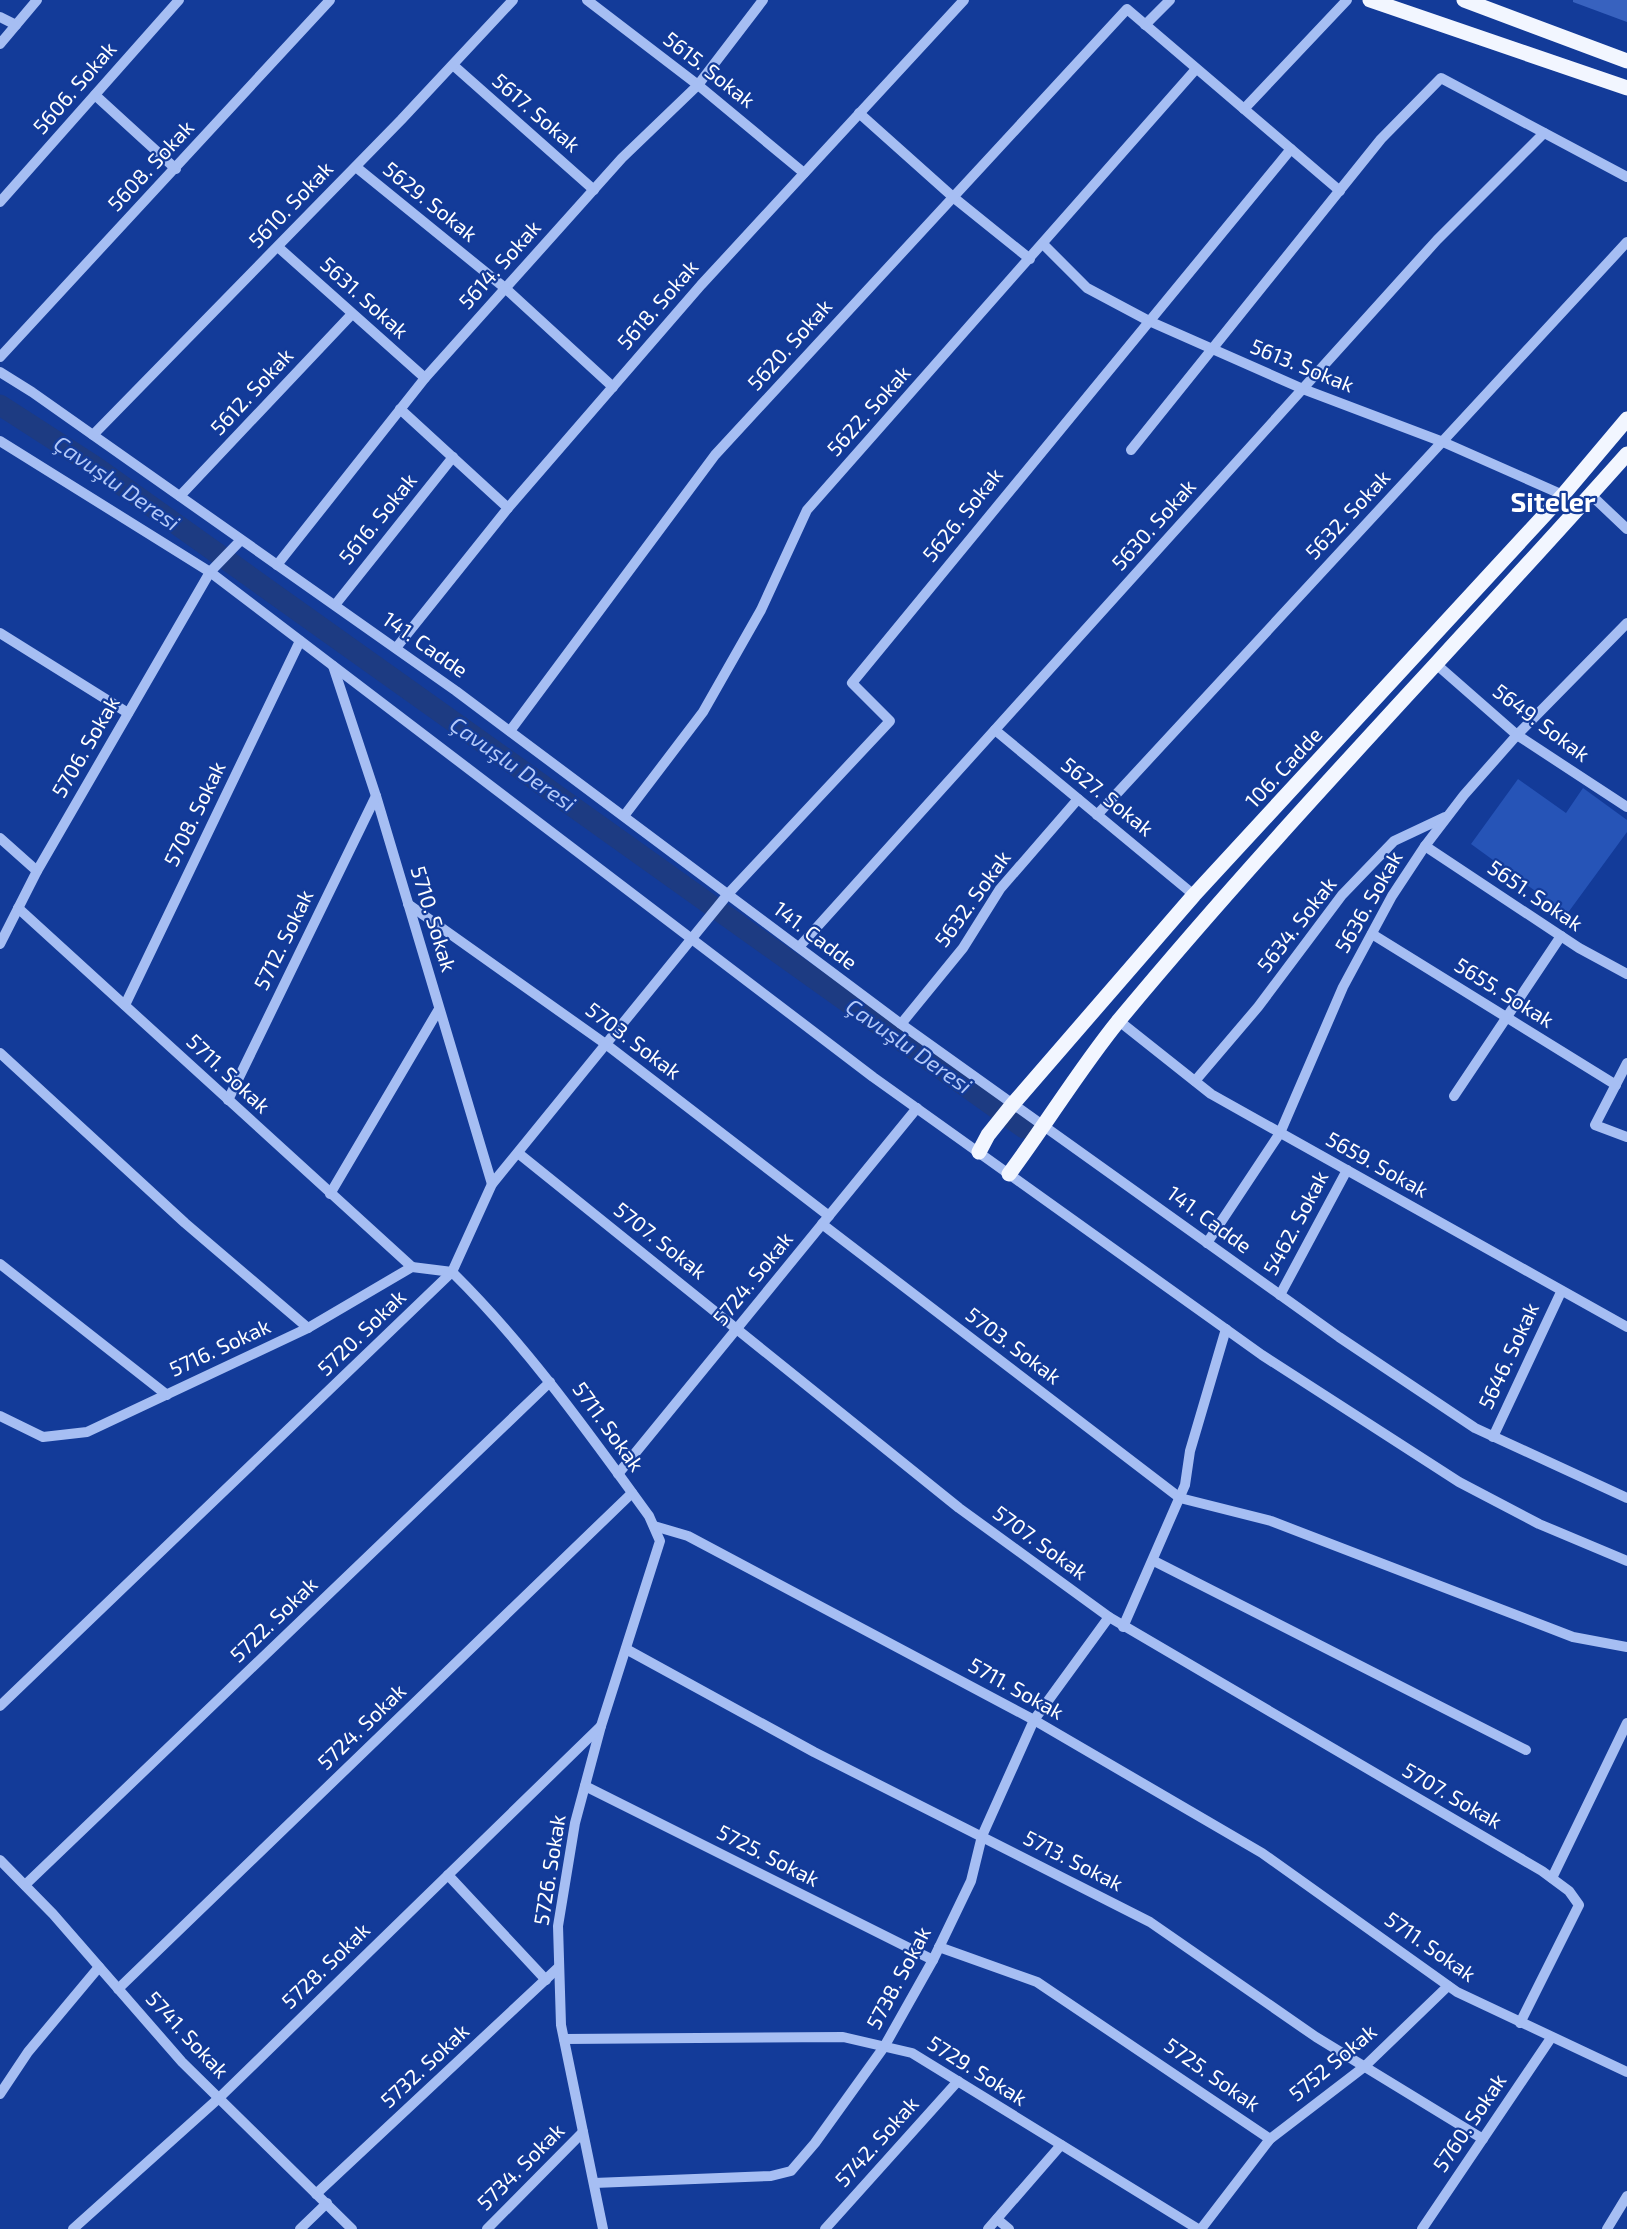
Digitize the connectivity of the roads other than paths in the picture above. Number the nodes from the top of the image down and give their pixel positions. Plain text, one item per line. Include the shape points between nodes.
1 (37, 0) edge
2 (179, 0) edge
3 (330, 0) edge
4 (513, 0) edge
5 (587, 0) edge
6 (763, 0) edge
7 (964, 0) edge
8 (1170, 0) edge
9 (1347, 0) edge
10 (1370, 0) edge
11 (1464, 0) edge
12 (0, 17) edge
13 (16, 25) junction
14 (1145, 25) junction
15 (0, 44) edge
16 (1627, 61) edge
17 (453, 65) junction
18 (1196, 69) junction
19 (698, 85) junction
20 (1627, 88) edge
21 (95, 95) junction
22 (1244, 110) junction
23 (859, 113) junction
24 (1544, 133) junction
25 (1291, 149) junction
26 (356, 167) junction
27 (176, 169) junction
28 (804, 173) junction
29 (1627, 177) edge
30 (594, 190) junction
31 (1340, 191) junction
32 (953, 197) junction
33 (0, 202) edge
34 (1627, 242) edge
35 (1043, 244) junction
36 (278, 247) junction
37 (1030, 259) junction
38 (505, 288) junction
39 (352, 314) junction
40 (1149, 321) junction
41 (1212, 350) junction
42 (0, 357) edge
43 (0, 372) edge
44 (425, 378) junction
45 (613, 387) junction
46 (1303, 389) junction
47 (400, 409) junction
48 (1627, 419) edge
49 (93, 435) junction
50 (0, 441) edge
51 (1443, 442) junction
52 (1131, 450) dead end
53 (1627, 454) edge
54 (453, 458) junction
55 (1563, 495) junction
56 (1591, 495) junction
57 (180, 496) junction
58 (508, 508) junction
59 (1627, 529) edge
60 (241, 540) junction
61 (277, 565) junction
62 (210, 571) junction
63 (335, 605) junction
64 (1627, 623) edge
65 (0, 633) edge
66 (300, 641) junction
67 (396, 648) junction
68 (1436, 664) junction
69 (333, 666) junction
70 (128, 713) junction
71 (995, 730) junction
72 (510, 731) junction
73 (1517, 735) junction
74 (376, 796) junction
75 (1078, 799) junction
76 (1627, 807) edge
77 (1097, 814) junction
78 (624, 816) junction
79 (1448, 816) junction
80 (0, 838) edge
81 (1425, 846) junction
82 (37, 871) junction
83 (1194, 894) junction
84 (727, 895) junction
85 (408, 904) junction
86 (18, 908) junction
87 (1372, 934) junction
88 (1561, 936) junction
89 (692, 938) junction
90 (0, 944) edge
91 (799, 948) junction
92 (1627, 974) edge
93 (125, 1005) junction
94 (439, 1009) junction
95 (1506, 1017) junction
96 (1119, 1021) junction
97 (901, 1024) junction
98 (607, 1045) junction
99 (0, 1053) edge
100 (1627, 1063) edge
101 (1195, 1081) junction
102 (1616, 1085) junction
103 (1455, 1096) dead end
104 (228, 1100) junction
105 (1013, 1105) junction
106 (917, 1108) junction
107 (1041, 1125) junction
108 (1280, 1133) junction
109 (1627, 1137) edge
110 (518, 1152) junction
111 (978, 1152) junction
112 (1347, 1170) junction
113 (1009, 1174) junction
114 (492, 1184) junction
115 (330, 1194) junction
116 (826, 1220) junction
117 (1207, 1243) junction
118 (0, 1264) edge
119 (412, 1267) junction
120 (452, 1272) junction
121 (1561, 1292) junction
122 (1280, 1295) junction
123 (1627, 1327) edge
124 (308, 1328) junction
125 (738, 1328) junction
126 (1226, 1329) junction
127 (550, 1382) junction
128 (167, 1395) junction
129 (0, 1416) edge
130 (1493, 1437) junction
131 (618, 1474) junction
132 (632, 1493) junction
133 (1180, 1498) junction
134 (1627, 1498) edge
135 (654, 1526) junction
136 (1154, 1561) junction
137 (1627, 1561) edge
138 (1109, 1617) junction
139 (1124, 1627) junction
140 (1627, 1647) edge
141 (626, 1648) junction
142 (0, 1706) edge
143 (1034, 1720) junction
144 (1627, 1723) edge
145 (601, 1726) junction
146 (1526, 1750) dead end
147 (585, 1786) junction
148 (981, 1836) junction
149 (0, 1860) edge
150 (448, 1875) junction
151 (1552, 1878) junction
152 (25, 1886) junction
153 (939, 1947) junction
154 (933, 1960) junction
155 (99, 1967) junction
156 (559, 1967) junction
157 (546, 1980) junction
158 (1448, 1986) junction
159 (118, 1989) junction
160 (1520, 2023) junction
161 (1551, 2038) junction
162 (564, 2039) junction
163 (884, 2047) junction
164 (1364, 2067) junction
165 (1627, 2072) edge
166 (958, 2081) junction
167 (0, 2094) edge
168 (219, 2098) junction
169 (583, 2132) junction
170 (1270, 2139) junction
171 (1483, 2139) junction
172 (1061, 2145) junction
173 (594, 2183) junction
174 (316, 2193) junction
175 (1627, 2196) edge
176 (327, 2204) junction
177 (997, 2219) junction
178 (73, 2229) edge
179 (300, 2229) edge
180 (352, 2229) edge
181 (487, 2229) edge
182 (603, 2229) edge
183 (825, 2229) edge
184 (988, 2229) edge
185 (1009, 2229) edge
186 (1199, 2229) edge
187 (1422, 2229) edge
188 (1607, 2229) edge

1 - 13 street
2 - 21 street, 5606. Sokak
3 - 27 street, 5608. Sokak
4 - 17 street, 5610. Sokak
5 - 19 street, 5615. Sokak
6 - 19 street, 5614. Sokak
7 - 23 street, 5618. Sokak
8 - 14 street
9 - 22 street
10 - 20 main road
11 - 16 main road
12 - 13 street
13 - 15 street
14 - 18 street
14 - 32 street, 5620. Sokak via 1127,9
17 - 26 street, 5610. Sokak
17 - 30 street, 5617. Sokak
18 - 22 street
18 - 35 street, 5622. Sokak
19 - 28 street, 5615. Sokak
19 - 30 street, 5614. Sokak
21 - 27 street
21 - 33 street, 5606. Sokak
22 - 25 street
23 - 28 street, 5618. Sokak
23 - 32 street
24 - 29 street
24 - 31 street via 1441,78 1381,139
24 - 46 street, 5630. Sokak via 1437,240
25 - 31 street
25 - 40 street, 5626. Sokak
26 - 36 street, 5610. Sokak
26 - 38 street, 5629. Sokak
27 - 42 street, 5608. Sokak
28 - 45 street, 5618. Sokak
30 - 38 street, 5614. Sokak
31 - 41 street
32 - 37 street
32 - 72 street, 5620. Sokak via 715,455
34 - 51 street, 5632. Sokak
35 - 37 street, 5622. Sokak
35 - 40 street, 5613. Sokak via 1088,288
36 - 39 street, 5631. Sokak
36 - 49 street, 5610. Sokak
37 - 78 street, 5622. Sokak via 807,510 761,610 703,712
38 - 44 street, 5614. Sokak
38 - 45 street, 5629. Sokak
39 - 44 street, 5631. Sokak
39 - 57 street, 5612. Sokak
40 - 41 street, 5613. Sokak
40 - 84 street, 5626. Sokak via 852,683 890,721
41 - 46 street, 5613. Sokak
41 - 52 street
43 - 49 street, 141. Cadde
44 - 47 street, 5614. Sokak
45 - 58 street, 5618. Sokak
46 - 51 street, 5613. Sokak
46 - 71 street, 5630. Sokak
47 - 54 street
47 - 61 street, 5614. Sokak
48 - 55 main road, 106. Cadde
49 - 57 street, 141. Cadde
50 - 62 street
51 - 55 street, 5613. Sokak
51 - 77 street, 5632. Sokak
53 - 56 main road, 106. Cadde
54 - 58 street
54 - 63 street, 5616. Sokak
55 - 83 main road, 106. Cadde
56 - 59 street
56 - 68 main road, 106. Cadde
57 - 60 street, 141. Cadde
58 - 67 street, 5618. Sokak
60 - 61 street, 141. Cadde
60 - 62 street, 5706. Sokak
61 - 63 street, 141. Cadde
62 - 66 street
62 - 70 street, 5706. Sokak
63 - 67 street, 141. Cadde
64 - 73 street, 5636. Sokak
65 - 70 street
66 - 69 street
66 - 93 street, 5708. Sokak
67 - 72 street, 141. Cadde
68 - 73 street, 5649. Sokak
68 - 96 main road, 106. Cadde via 1284,829
69 - 74 street, 5710. Sokak
69 - 89 street
70 - 82 street, 5706. Sokak
71 - 75 street, 5627. Sokak
71 - 91 street, 5630. Sokak
72 - 78 street, 141. Cadde
73 - 76 street, 5649. Sokak
73 - 79 street, 5636. Sokak
74 - 85 street, 5710. Sokak
74 - 104 street, 5712. Sokak
75 - 77 street, 5627. Sokak
75 - 97 street, 5632. Sokak via 1000,889 963,948
77 - 83 street, 5627. Sokak
78 - 84 street, 141. Cadde
79 - 81 street, 5636. Sokak
79 - 101 street, 5634. Sokak via 1394,841 1342,895 1258,1007
80 - 82 street
81 - 87 street, 5636. Sokak
81 - 88 street, 5651. Sokak
82 - 86 street, 5706. Sokak
83 - 105 main road, 106. Cadde
84 - 89 street, 5720. Sokak
84 - 91 street, 141. Cadde
85 - 94 street, 5710. Sokak
85 - 98 street, 5703. Sokak
86 - 90 street, 5706. Sokak
86 - 93 street, 5711. Sokak
87 - 95 street, 5655. Sokak
87 - 108 street, 5636. Sokak via 1343,987
88 - 92 street, 5651. Sokak
88 - 95 street
89 - 98 street, 5720. Sokak
89 - 106 street
91 - 97 street, 141. Cadde
93 - 104 street, 5711. Sokak
94 - 114 street, 5710. Sokak
94 - 115 street
95 - 102 street, 5655. Sokak
95 - 103 street
96 - 101 street, 5659. Sokak
96 - 107 main road, 106. Cadde
97 - 105 street, 141. Cadde
98 - 110 street, 5720. Sokak
98 - 116 street, 5703. Sokak
99 - 124 street via 185,1223
100 - 102 street
101 - 108 street, 5659. Sokak
102 - 109 street via 1595,1125
104 - 115 street, 5711. Sokak
105 - 107 street, 141. Cadde
105 - 111 main road, 106. Cadde
106 - 111 street
106 - 116 street, 5724. Sokak
107 - 113 main road, 106. Cadde
107 - 117 street, 141. Cadde
108 - 112 street, 5659. Sokak
108 - 117 street, 5636. Sokak
110 - 114 street, 5720. Sokak
110 - 125 street, 5707. Sokak
111 - 113 street
112 - 121 street, 5659. Sokak
112 - 122 street, 5462. Sokak
113 - 126 street
114 - 120 street, 5720. Sokak
115 - 119 street, 5711. Sokak
116 - 125 street, 5724. Sokak
116 - 133 street, 5703. Sokak
117 - 122 street, 141. Cadde
118 - 128 street
119 - 120 street
119 - 124 street, 5716. Sokak
120 - 127 street, 5711. Sokak
120 - 142 street, 5720. Sokak
121 - 123 street, 5659. Sokak
121 - 130 street, 5646. Sokak
122 - 130 street, 141. Cadde
124 - 128 street, 5716. Sokak
125 - 131 street, 5724. Sokak
125 - 138 street, 5707. Sokak via 959,1508
126 - 133 street
126 - 137 street via 1459,1482 1539,1524
127 - 131 street, 5711. Sokak
127 - 152 street, 5722. Sokak
128 - 129 street, 5716. Sokak via 87,1432 43,1437
130 - 134 street, 141. Cadde
131 - 132 street, 5711. Sokak
132 - 135 street, 5711. Sokak
132 - 159 street, 5724. Sokak
133 - 136 street
133 - 140 street via 1271,1521 1573,1637
135 - 141 street, 5726. Sokak via 660,1540
135 - 143 street, 5711. Sokak via 688,1536
136 - 139 street
136 - 146 street
138 - 139 street, 5707. Sokak
138 - 143 street, 5738. Sokak
139 - 151 street, 5707. Sokak
141 - 145 street, 5726. Sokak
141 - 148 street, 5713. Sokak via 814,1752
143 - 148 street, 5738. Sokak
143 - 158 street, 5711. Sokak via 1263,1852
144 - 151 street
145 - 147 street, 5726. Sokak
145 - 150 street, 5728. Sokak
147 - 154 street, 5725. Sokak
147 - 156 street, 5726. Sokak via 558,1926
148 - 153 street, 5738. Sokak via 971,1881
148 - 164 street, 5713. Sokak via 1150,1922
149 - 152 street, 5741. Sokak
150 - 157 street
150 - 168 street, 5728. Sokak
151 - 160 street, 5707. Sokak via 1580,1905
152 - 155 street, 5741. Sokak
153 - 154 street, 5738. Sokak
153 - 170 street, 5725. Sokak via 1037,1982
154 - 163 street, 5738. Sokak
155 - 159 street, 5741. Sokak
155 - 167 street via 28,2052
156 - 157 street, 5732. Sokak
156 - 162 street, 5726. Sokak
157 - 174 street, 5732. Sokak
158 - 160 street, 5711. Sokak
158 - 164 street, 5752 Sokak
159 - 168 street, 5741. Sokak
160 - 161 street, 5711. Sokak
161 - 165 street, 5711. Sokak
161 - 171 street, 5760. Sokak
162 - 163 street, 5729. Sokak via 843,2037
162 - 169 street, 5726. Sokak
163 - 166 street, 5729. Sokak via 912,2053
163 - 173 street, 5738. Sokak via 791,2171 771,2176
164 - 170 street, 5752 Sokak
164 - 171 street, 5713. Sokak
166 - 172 street, 5729. Sokak
166 - 183 street, 5742. Sokak
168 - 174 street, 5741. Sokak
168 - 178 street, 5728. Sokak
169 - 173 street, 5726. Sokak
169 - 181 street, 5734. Sokak
170 - 186 street, 5752 Sokak
171 - 187 street, 5760. Sokak
172 - 177 street
172 - 186 street, 5729. Sokak
173 - 182 street, 5726. Sokak
174 - 176 street, 5741. Sokak
175 - 188 street
176 - 179 street
176 - 180 street, 5741. Sokak
177 - 184 street
177 - 185 street

